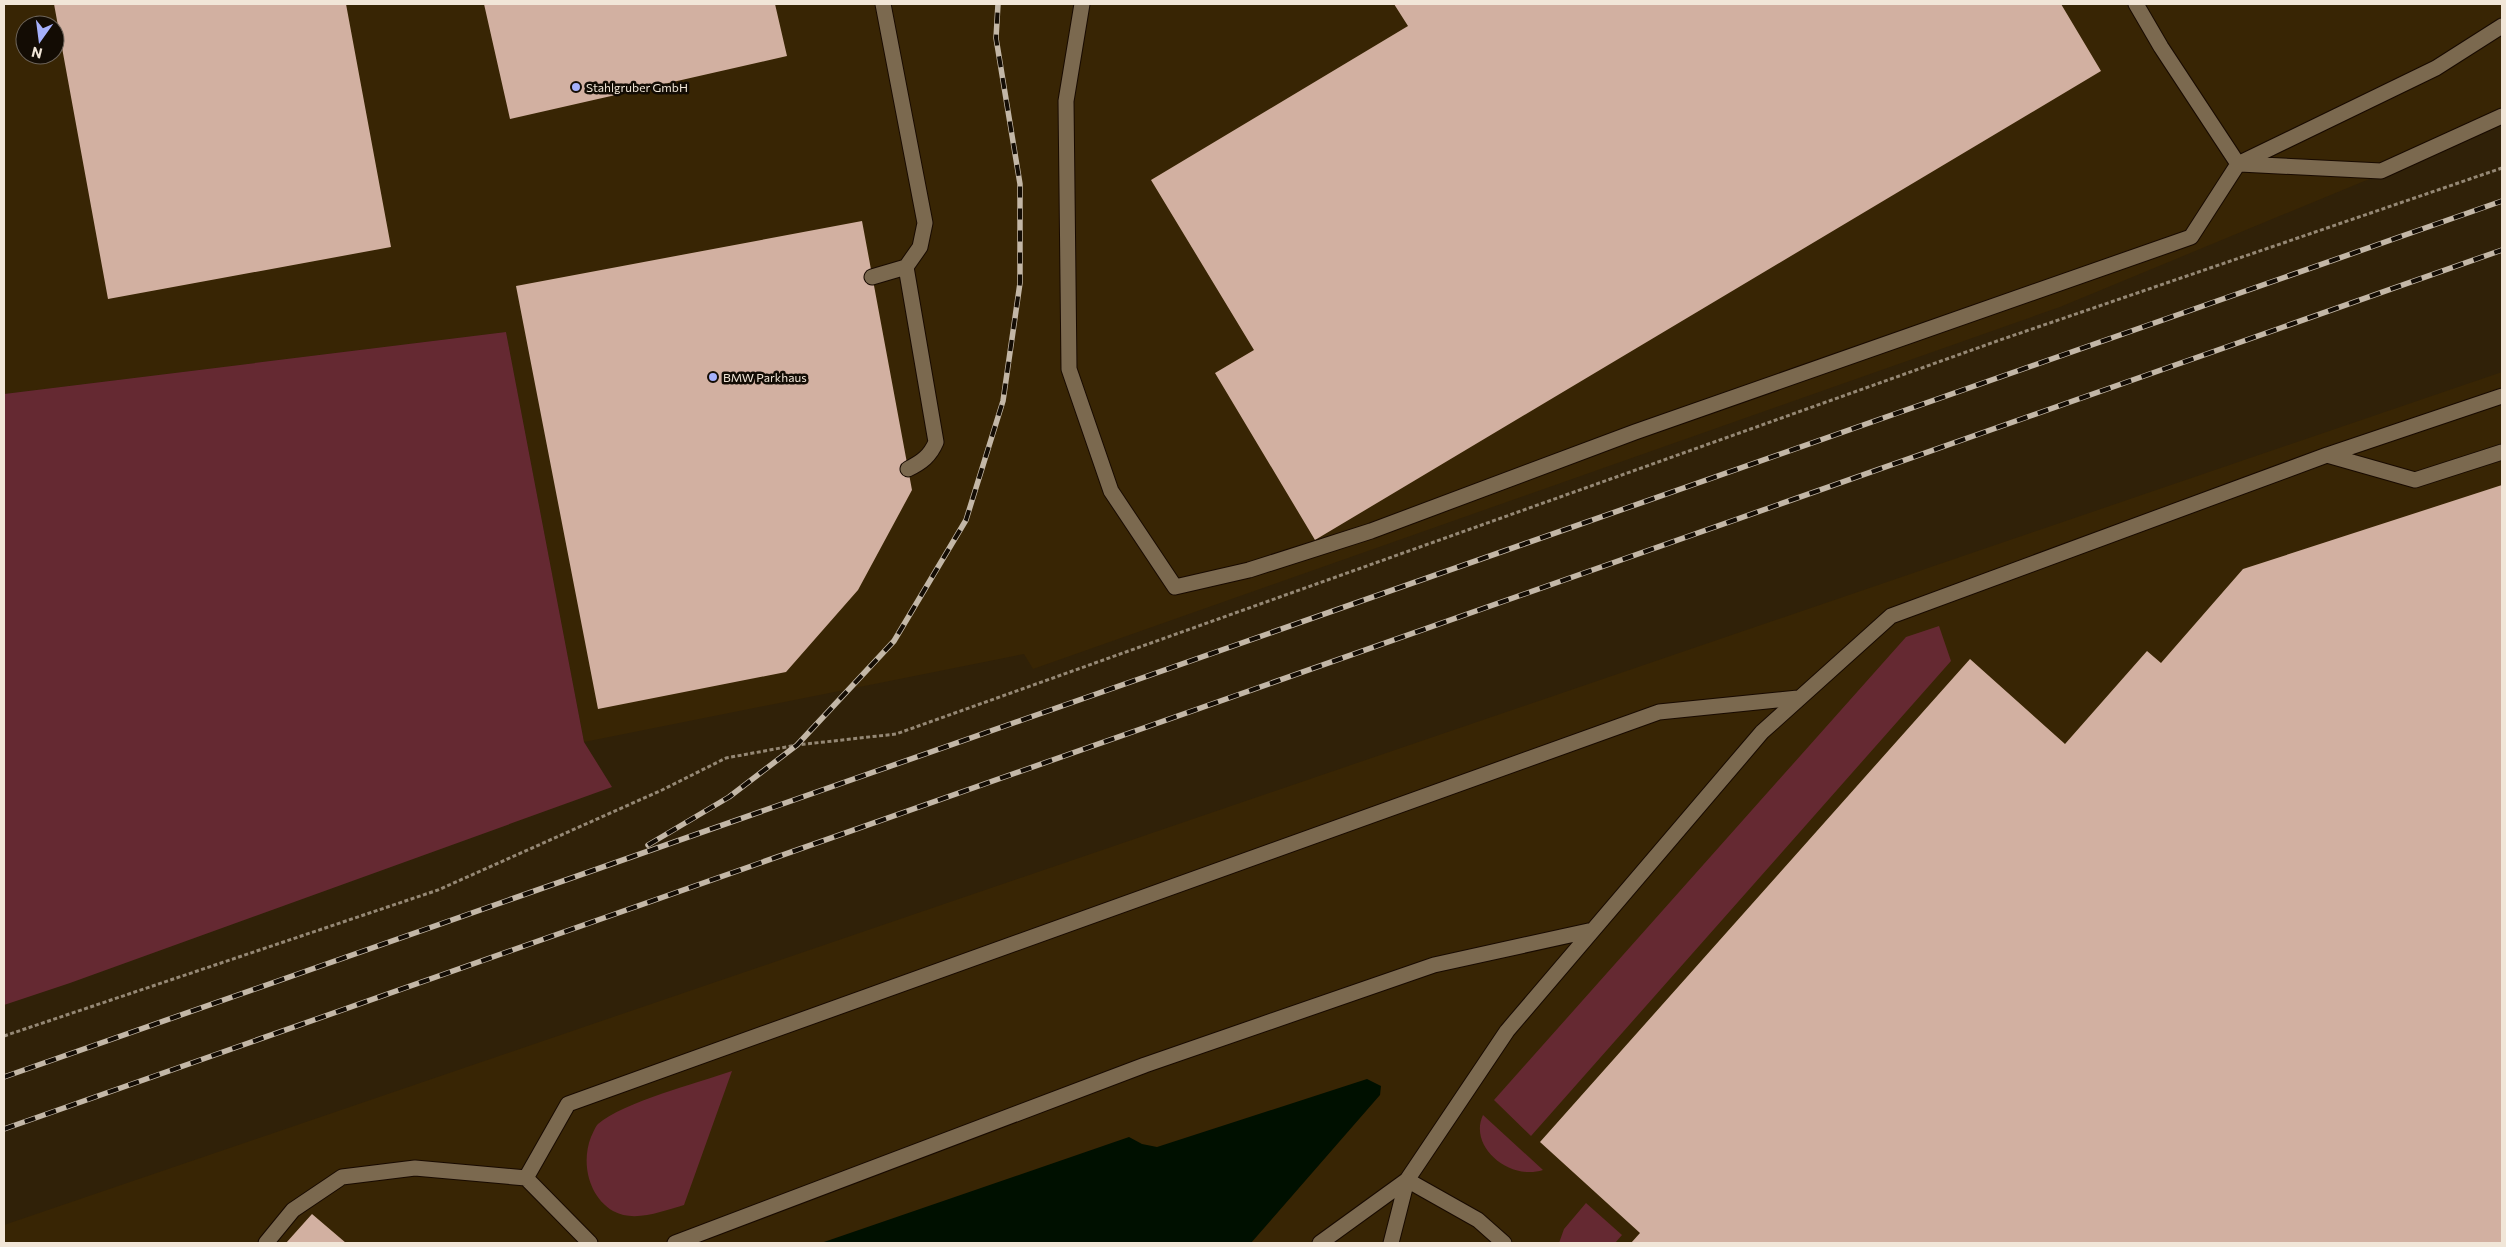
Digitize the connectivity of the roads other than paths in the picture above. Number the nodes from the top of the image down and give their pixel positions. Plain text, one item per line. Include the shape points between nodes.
1 (883, 4) edge
2 (1082, 4) edge
3 (2136, 4) edge
4 (2502, 26) edge
5 (2502, 116) edge
6 (2238, 164) junction
7 (906, 268) junction
8 (872, 277) dead end
9 (2502, 396) edge
10 (2502, 452) edge
11 (2327, 455) junction
12 (908, 469) dead end
13 (1798, 698) junction
14 (1593, 930) junction
15 (526, 1178) junction
16 (1407, 1180) junction
17 (266, 1243) edge
18 (590, 1243) edge
19 (675, 1243) edge
20 (1320, 1243) edge
21 (1391, 1243) edge
22 (1504, 1243) edge

1 - 7 lane via 925,223 920,247
2 - 6 lane via 1066,101 1069,369 1111,491 1175,587 1249,570 1371,531 1645,429 2191,237
3 - 6 lane
4 - 6 lane via 2436,68
5 - 6 lane via 2381,172
7 - 8 lane
7 - 12 lane via 936,442 921,463
9 - 11 lane
10 - 11 lane via 2415,480
11 - 13 lane via 1890,616
13 - 14 lane via 1762,732
13 - 15 lane via 1659,712 568,1104
14 - 16 lane via 1507,1031
14 - 19 lane via 1424,968 1136,1069
15 - 17 lane via 414,1168 342,1177 293,1210
15 - 18 lane
16 - 20 lane
16 - 21 lane
16 - 22 lane via 1478,1220

